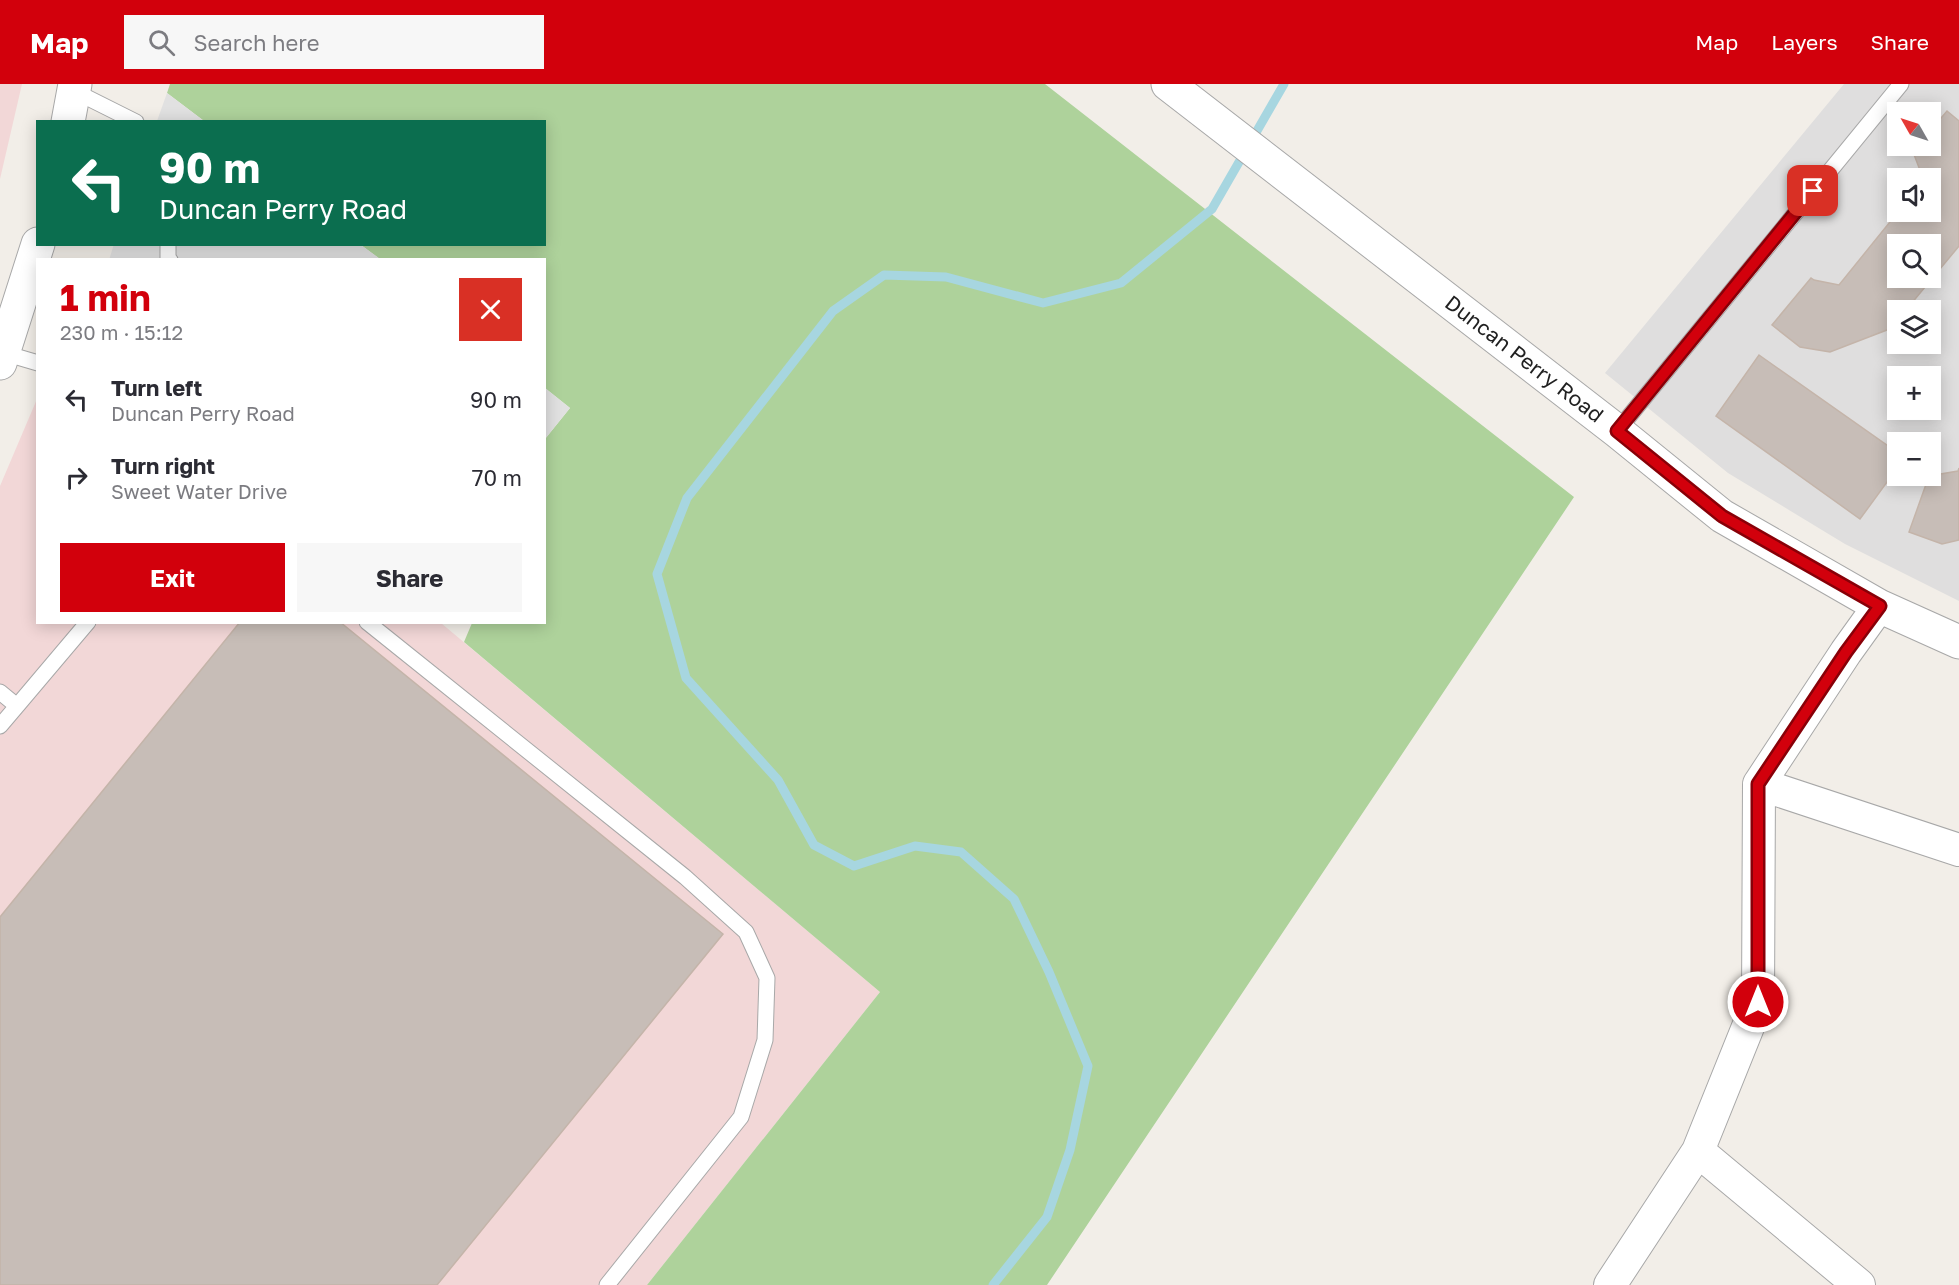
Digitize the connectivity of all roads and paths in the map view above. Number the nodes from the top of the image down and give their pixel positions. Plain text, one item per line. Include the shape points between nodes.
1 (1901, 84) edge
2 (1179, 93) edge
3 (72, 99) edge
4 (130, 120) edge
5 (37, 246) edge
6 (2, 358) edge
7 (36, 363) edge
8 (1617, 431) junction
9 (1880, 606) junction
10 (86, 624) edge
11 (370, 624) edge
12 (1959, 642) edge
13 (0, 692) edge
14 (17, 706) junction
15 (0, 726) edge
16 (1758, 784) junction
17 (1959, 850) edge
18 (1698, 1151) junction
19 (607, 1285) edge
20 (1610, 1285) edge
21 (1859, 1285) edge

1 - 8 lane
2 - 8 street, Duncan Perry Road
3 - 4 lane
5 - 6 street
6 - 7 lane
8 - 9 street, Duncan Perry Road via 1722,516
9 - 12 street, Duncan Perry Road
9 - 16 street
10 - 14 lane
11 - 19 lane via 685,877 746,932 767,978 765,1040 741,1117
13 - 14 lane
14 - 15 lane
16 - 17 street
16 - 18 street via 1758,1002
18 - 20 street
18 - 21 street

